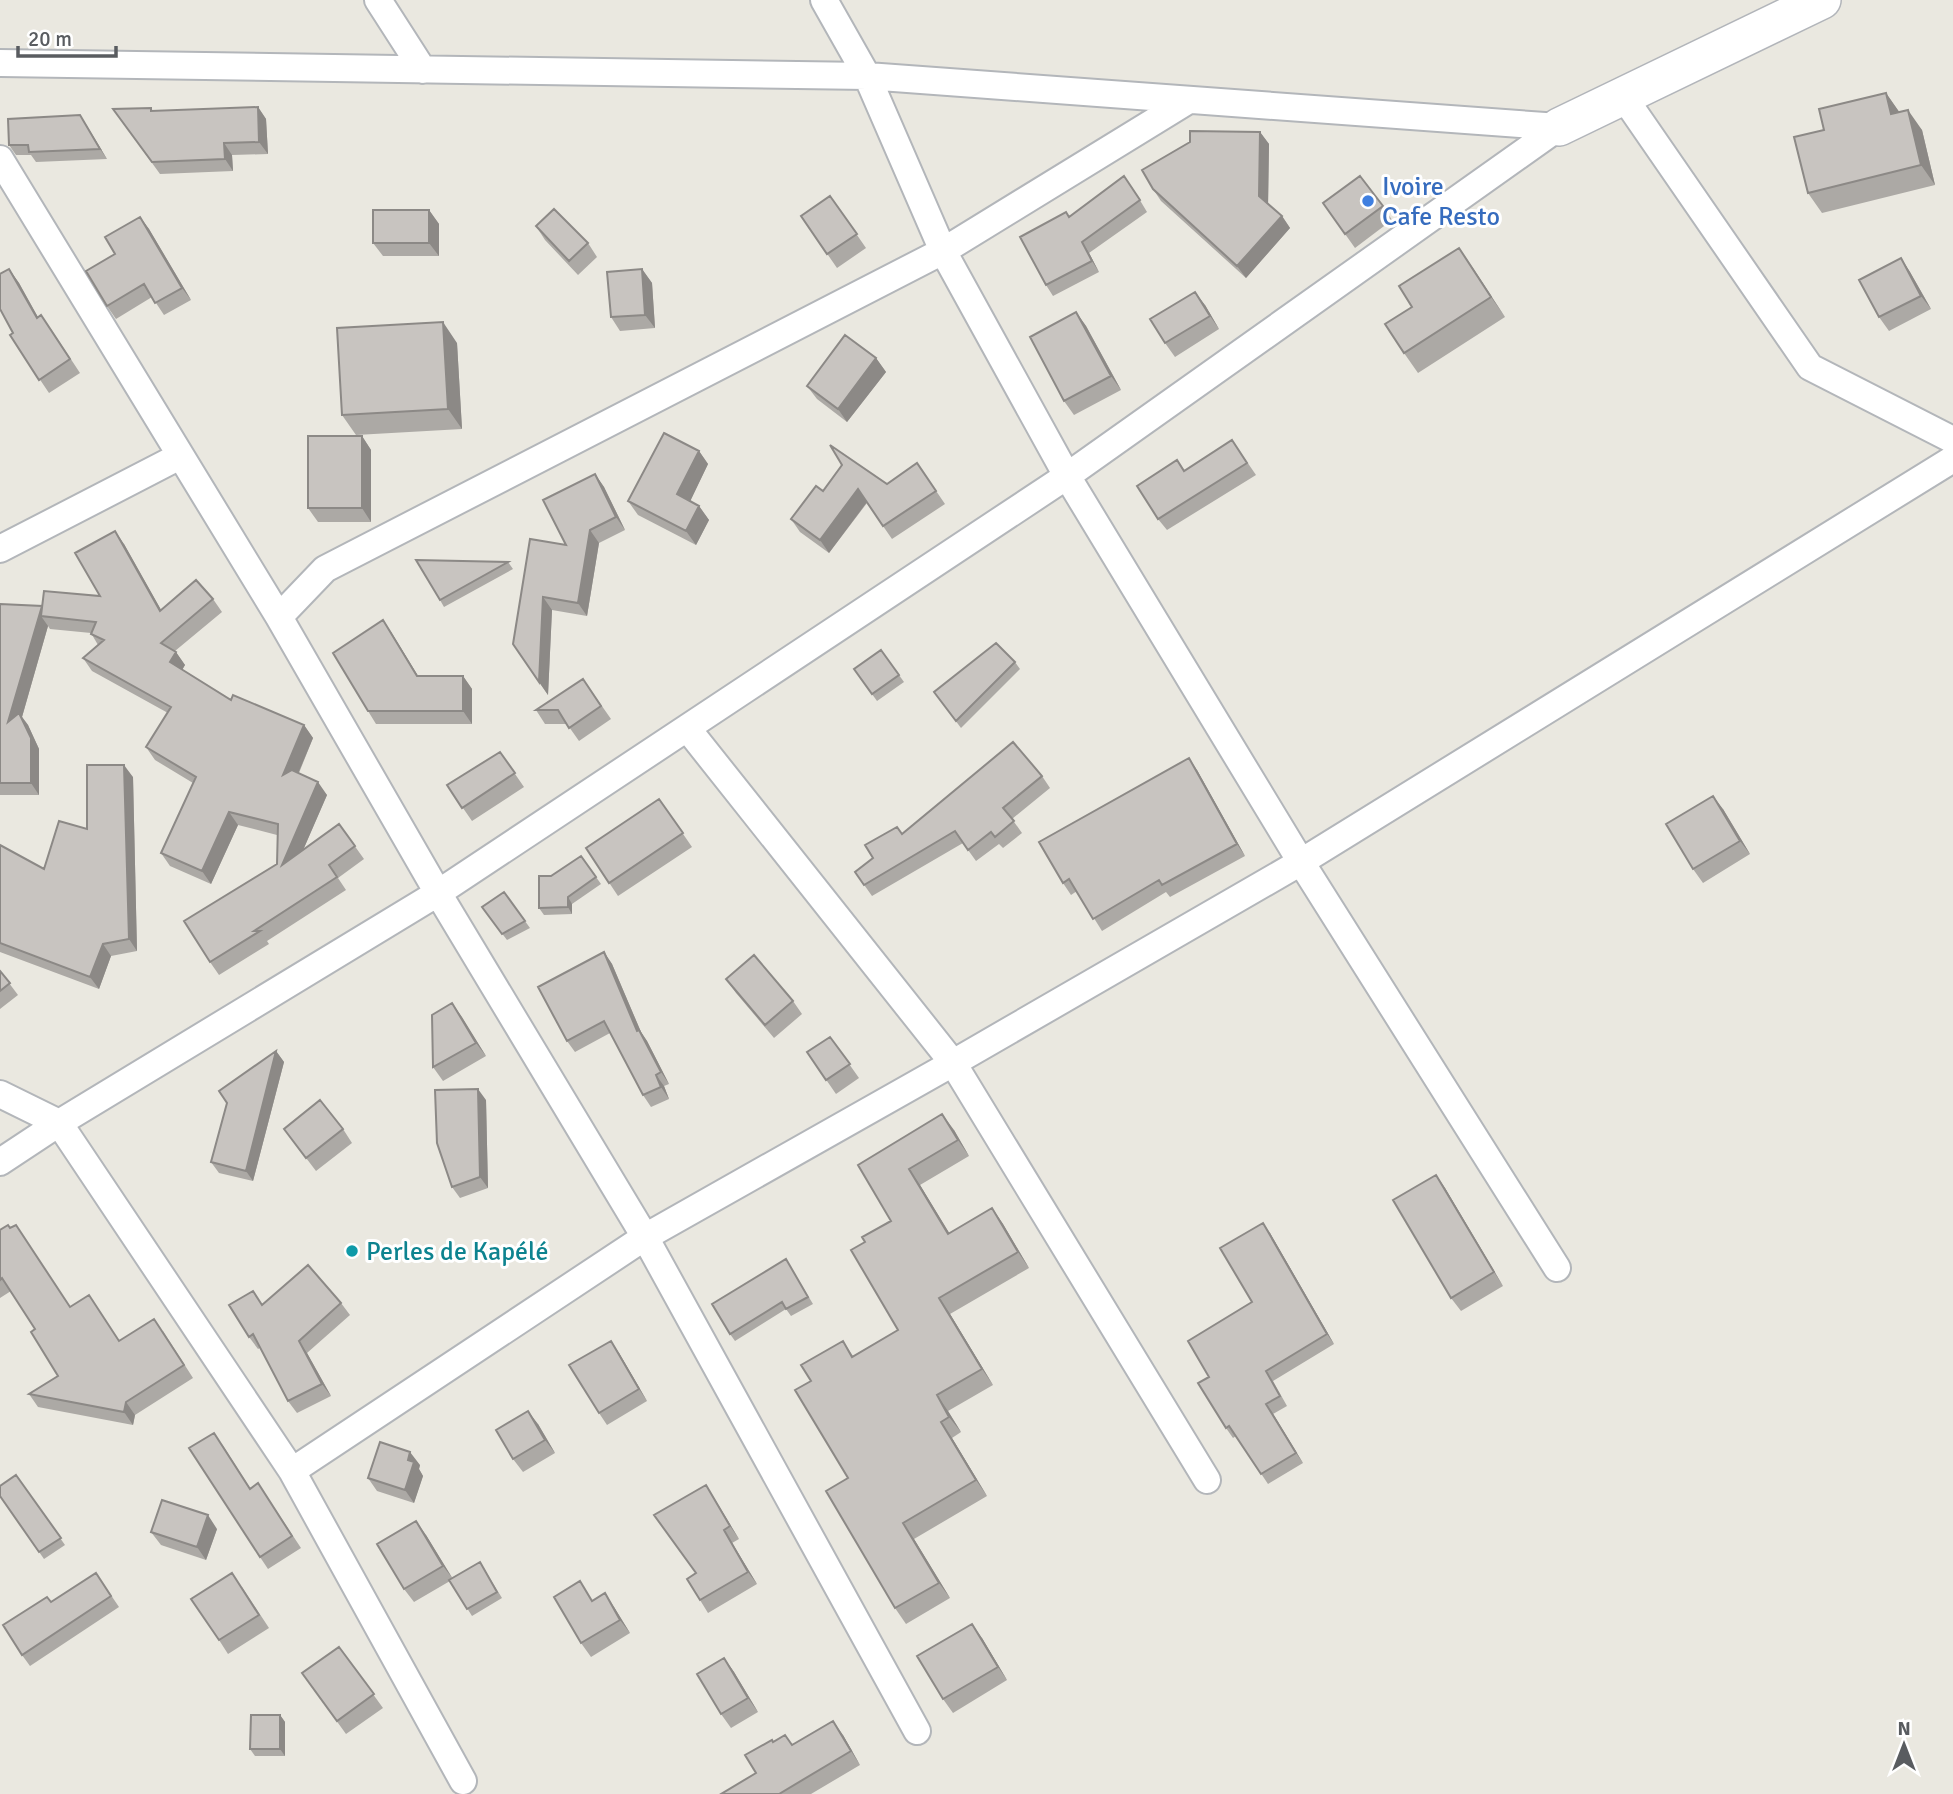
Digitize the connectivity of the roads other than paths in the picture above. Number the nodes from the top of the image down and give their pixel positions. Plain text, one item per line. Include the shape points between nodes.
1 (378, 0) edge
2 (824, 0) edge
3 (1822, 0) edge
4 (0, 63) edge
5 (423, 70) junction
6 (867, 76) junction
7 (1623, 96) junction
8 (1189, 100) junction
9 (1559, 127) junction
10 (0, 159) edge
11 (943, 251) junction
12 (1953, 439) edge
13 (180, 456) junction
14 (1953, 459) edge
15 (1067, 476) junction
16 (0, 549) edge
17 (279, 617) junction
18 (687, 728) junction
19 (1301, 862) junction
20 (438, 893) junction
21 (953, 1063) junction
22 (0, 1094) edge
23 (59, 1123) junction
24 (0, 1162) edge
25 (645, 1237) junction
26 (1557, 1268) dead end
27 (292, 1471) junction
28 (1207, 1480) dead end
29 (917, 1731) dead end
30 (463, 1781) dead end

1 - 5 street
2 - 6 street
3 - 7 street
4 - 5 street
5 - 6 street
6 - 8 street
6 - 11 street
7 - 9 street
7 - 12 street via 1810,367
8 - 9 street
8 - 11 street
9 - 15 street
10 - 13 street
11 - 15 street
11 - 17 street via 325,569
13 - 16 street
13 - 17 street
14 - 19 street
15 - 18 street
15 - 19 street
17 - 20 street
18 - 20 street
18 - 21 street
19 - 21 street
19 - 26 street
20 - 23 street
20 - 25 street
21 - 25 street
21 - 28 street
22 - 23 street
23 - 24 street
23 - 27 street
25 - 27 street
25 - 29 street
27 - 30 street

